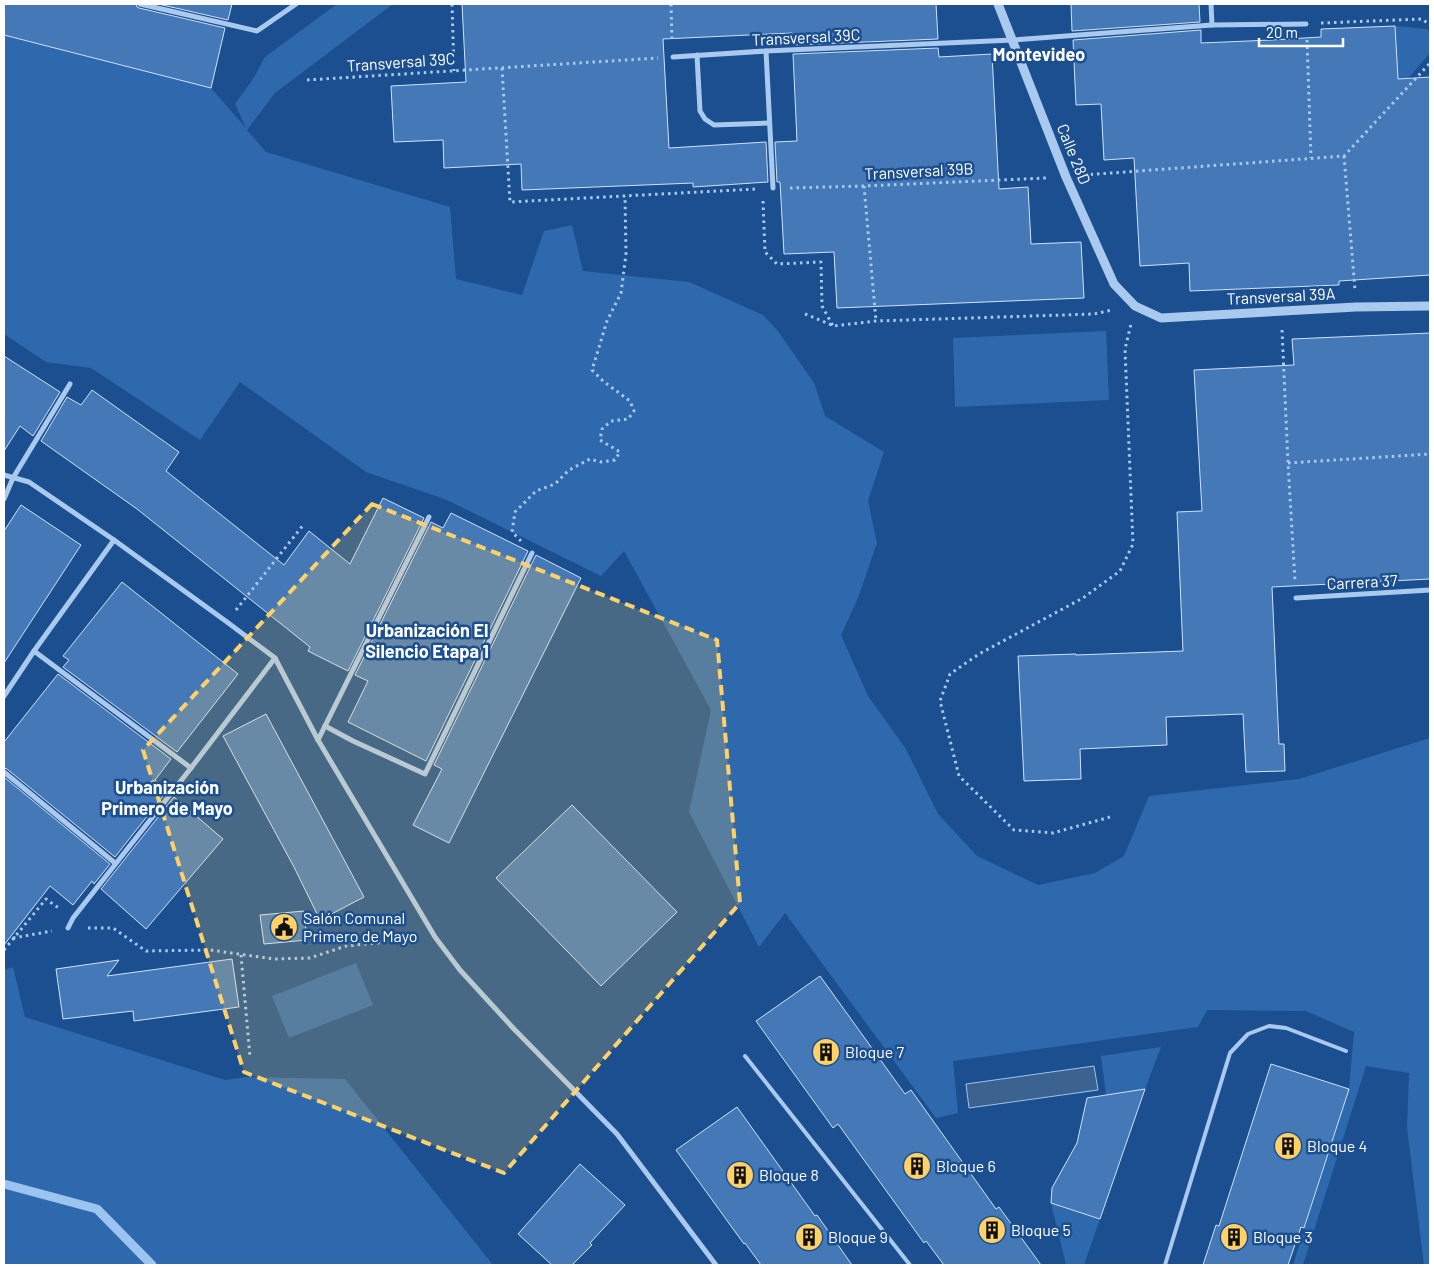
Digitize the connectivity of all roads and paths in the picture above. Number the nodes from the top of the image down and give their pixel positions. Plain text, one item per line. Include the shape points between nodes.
1 (140, 4) edge
2 (296, 4) edge
3 (452, 4) edge
4 (672, 4) edge
5 (998, 4) edge
6 (1211, 4) edge
7 (1306, 24) junction
8 (1212, 25) junction
9 (1430, 25) edge
10 (1013, 40) junction
11 (766, 51) junction
12 (697, 55) junction
13 (673, 57) junction
14 (1430, 63) edge
15 (502, 68) junction
16 (454, 71) junction
17 (307, 80) dead end
18 (769, 123) junction
19 (1344, 156) junction
20 (1311, 158) junction
21 (1066, 177) junction
22 (864, 186) junction
23 (762, 188) junction
24 (773, 188) junction
25 (625, 196) junction
26 (1135, 306) junction
27 (1430, 306) edge
28 (1356, 307) junction
29 (1282, 312) junction
30 (804, 314) dead end
31 (876, 321) junction
32 (834, 326) junction
33 (70, 384) dead end
34 (1430, 454) edge
35 (1288, 463) junction
36 (4, 475) edge
37 (13, 478) junction
38 (4, 499) edge
39 (429, 518) dead end
40 (304, 524) dead end
41 (114, 540) junction
42 (532, 553) joint
43 (1430, 590) edge
44 (1296, 598) joint
45 (227, 622) junction
46 (34, 651) junction
47 (275, 658) junction
48 (4, 696) edge
49 (325, 726) junction
50 (318, 740) junction
51 (191, 768) junction
52 (4, 772) edge
53 (1110, 817) dead end
54 (115, 863) junction
55 (46, 899) dead end
56 (68, 928) junction
57 (435, 937) junction
58 (13, 938) junction
59 (4, 950) edge
60 (241, 954) junction
61 (1346, 1051) dead end
62 (745, 1056) dead end
63 (250, 1057) dead end
64 (716, 1265) edge
65 (910, 1265) edge
66 (1165, 1265) edge

1 - 2 street via 257,32
3 - 16 path
4 - 13 path
5 - 10 street, Calle 28D
6 - 8 street
7 - 8 street, Transversal 39C
7 - 9 path via 1422,19
7 - 20 path
8 - 10 street, Transversal 39C
10 - 11 street, Transversal 39C
10 - 21 street, Calle 28D
11 - 12 street, Transversal 39C
11 - 18 street
12 - 13 street, Transversal 39C
12 - 18 street via 700,110 705,119 714,126
13 - 15 path, Transversal 39C
14 - 19 path
15 - 16 path, Transversal 39C
15 - 25 path, Transversal 39B via 510,202
16 - 17 path, Transversal 39C
18 - 24 street
19 - 20 path, Transversal 39B
19 - 28 path
20 - 21 path, Transversal 39B
21 - 22 path, Transversal 39B
21 - 26 street, Calle 28D via 1114,284
22 - 24 path, Transversal 39B
22 - 31 path
23 - 24 path, Transversal 39B
23 - 25 path, Transversal 39B
23 - 32 path via 765,252 777,264 821,262 822,306
25 - 42 path via 626,254 621,293 607,321 592,370 630,401 634,411 628,418 611,421 602,429 600,440 620,452 615,460 601,462 590,459 569,470 555,484 536,491 516,512 512,532
26 - 29 street, Transversal 39A via 1161,318
26 - 31 path via 1094,314
26 - 53 path via 1125,349 1133,544 1120,571 1083,598 979,654 950,674 940,701 960,776 1014,830 1053,833
27 - 28 street, Transversal 39A
28 - 29 street, Transversal 39A
29 - 35 path
30 - 32 path
31 - 32 path
33 - 37 street
34 - 35 path
35 - 44 path
36 - 37 street
37 - 38 street
37 - 41 street via 29,482
39 - 49 street
40 - 45 path
41 - 45 street
41 - 46 street
42 - 49 street via 425,774
43 - 44 street, Carrera 37
45 - 47 street
46 - 48 street
46 - 51 street
47 - 50 street
47 - 51 street
49 - 50 street
50 - 57 street
51 - 54 street
52 - 54 street
54 - 56 street
55 - 58 path
56 - 58 path
56 - 60 path via 113,928 146,951 210,950
57 - 60 path via 346,946 310,958 274,959
57 - 64 street via 460,970 514,1029 617,1134
58 - 59 path
60 - 63 path
61 - 66 lane via 1286,1028 1269,1026 1248,1034 1230,1052
62 - 65 lane

